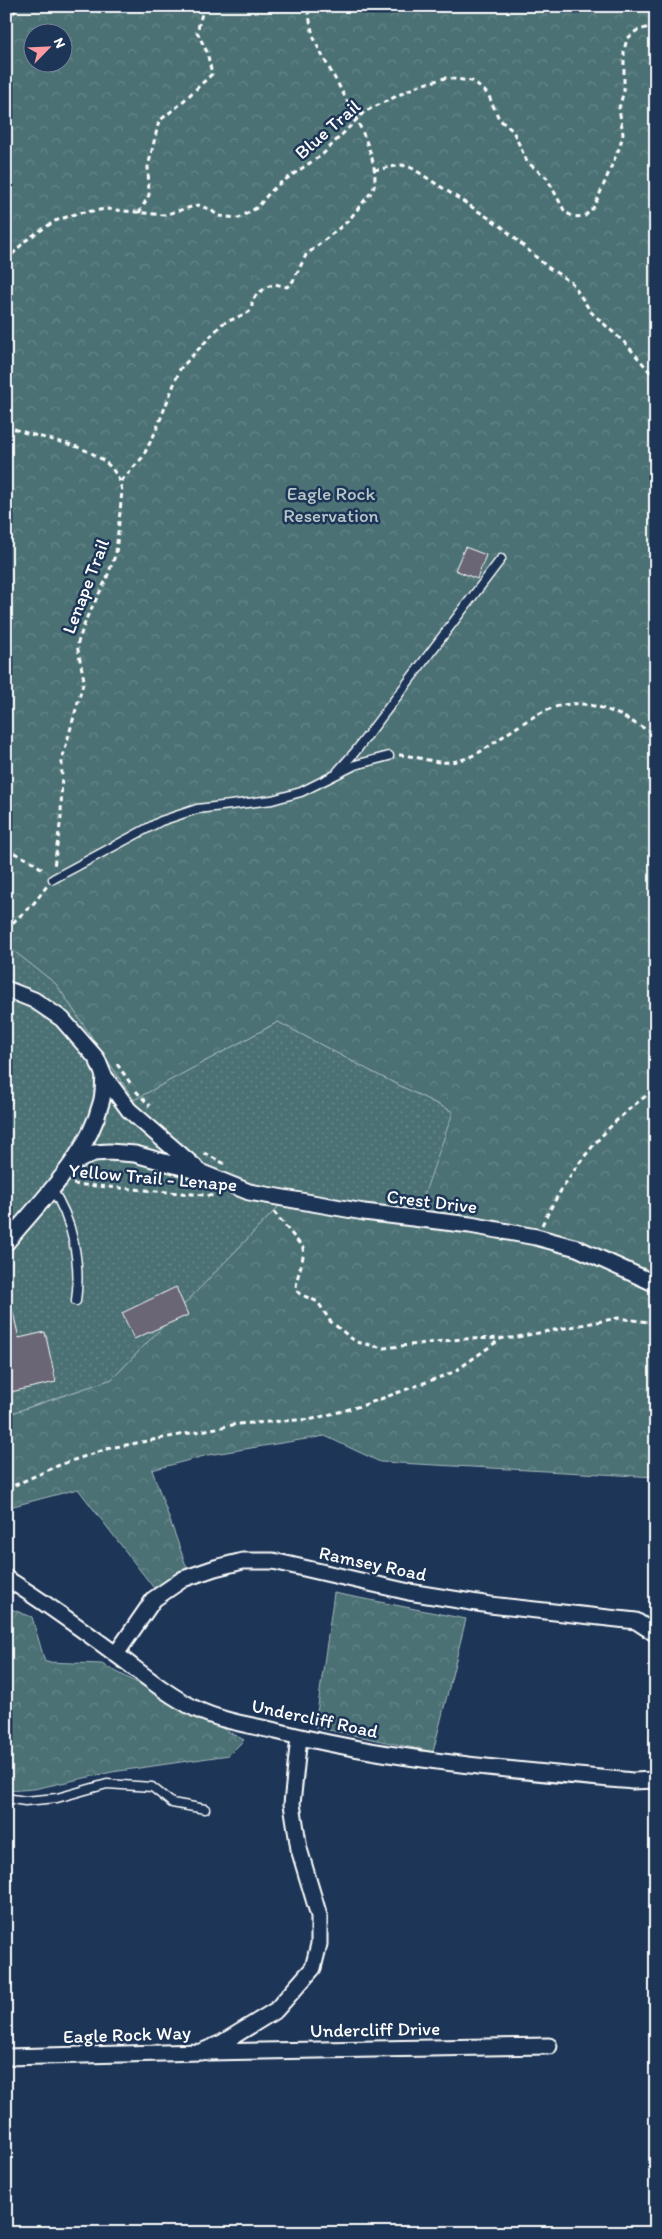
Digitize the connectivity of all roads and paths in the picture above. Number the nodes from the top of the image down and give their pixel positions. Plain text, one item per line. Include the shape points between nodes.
1 (19, 6) edge
2 (79, 6) edge
3 (114, 6) edge
4 (204, 6) edge
5 (307, 6) edge
6 (6, 21) edge
7 (656, 25) edge
8 (357, 120) junction
9 (374, 170) junction
10 (139, 213) junction
11 (6, 261) edge
12 (656, 379) edge
13 (6, 425) edge
14 (121, 481) junction
15 (501, 560) dead end
16 (656, 733) edge
17 (389, 756) joint
18 (333, 776) junction
19 (6, 849) edge
20 (53, 879) junction
21 (6, 929) edge
22 (6, 989) edge
23 (104, 1076) junction
24 (656, 1089) edge
25 (73, 1163) junction
26 (200, 1172) junction
27 (69, 1184) dead end
28 (51, 1188) junction
29 (225, 1197) dead end
30 (536, 1237) junction
31 (6, 1243) edge
32 (656, 1284) edge
33 (76, 1301) dead end
34 (503, 1338) dead end
35 (6, 1489) edge
36 (6, 1578) edge
37 (656, 1634) edge
38 (116, 1654) junction
39 (298, 1737) junction
40 (656, 1780) edge
41 (6, 1798) edge
42 (205, 1809) dead end
43 (550, 2046) dead end
44 (201, 2052) junction
45 (6, 2057) edge

1 - 6 path
2 - 3 path via 103,12
4 - 10 path via 197,32 207,52 212,74 159,121 148,167 149,195
5 - 8 path via 315,42
7 - 8 path, Blue Trail via 636,31 627,39 624,91 619,108 623,134 595,203 585,216 574,217 565,212 547,178 527,162 513,131 499,118 488,94 472,81 433,80 376,106
8 - 9 path
8 - 10 path, Blue Trail via 323,154 279,184 258,207 239,218 218,216 198,205 164,215
9 - 12 path via 402,165 412,168 501,226 546,266 572,283 591,312 627,345
9 - 14 path via 375,184 370,195 348,221 306,255 293,281 287,287 275,284 261,290 249,312 222,324 187,359 174,381 142,458
10 - 11 path, Blue Trail via 98,210 64,218 25,241
13 - 14 path via 82,449 110,466
14 - 20 path, Lenape Trail via 116,552 77,645 84,680 62,760 61,818
15 - 18 lane via 355,752
16 - 17 path via 610,712 563,704 524,722 467,758 450,762
17 - 18 lane via 355,765
18 - 20 lane via 301,792 272,800 197,809 161,821
19 - 20 path via 31,861
20 - 21 path
22 - 23 street, Crest Drive via 34,1000 62,1019 97,1059
23 - 25 street, Crest Drive via 102,1102
23 - 26 street, Crest Drive via 129,1110
24 - 30 path via 615,1120 558,1192
25 - 26 street, Crest Drive via 84,1156 109,1152 135,1154
25 - 28 street, Crest Drive
26 - 30 street, Crest Drive via 259,1194
27 - 29 path, Yellow Trail - Lenape
28 - 31 street, Crest Drive
28 - 33 lane via 60,1201 77,1259 79,1283
30 - 32 street, Crest Drive via 577,1248
34 - 35 path via 454,1372 364,1405 313,1419 238,1424 110,1448 62,1464
36 - 38 street, Undercliff Road
37 - 38 street, Ramsey Road via 636,1621 490,1605 409,1592 273,1561 243,1561 183,1579 154,1598
38 - 39 street, Undercliff Road via 196,1709
39 - 40 street, Undercliff Road via 478,1767 632,1781
39 - 44 street, Eagle Rock Way via 292,1804 299,1849 319,1916 319,1944 313,1968 276,2010
41 - 42 lane via 25,1801 57,1798 108,1784 152,1787 172,1804
43 - 44 street, Undercliff Drive
44 - 45 street, Eagle Rock Way

